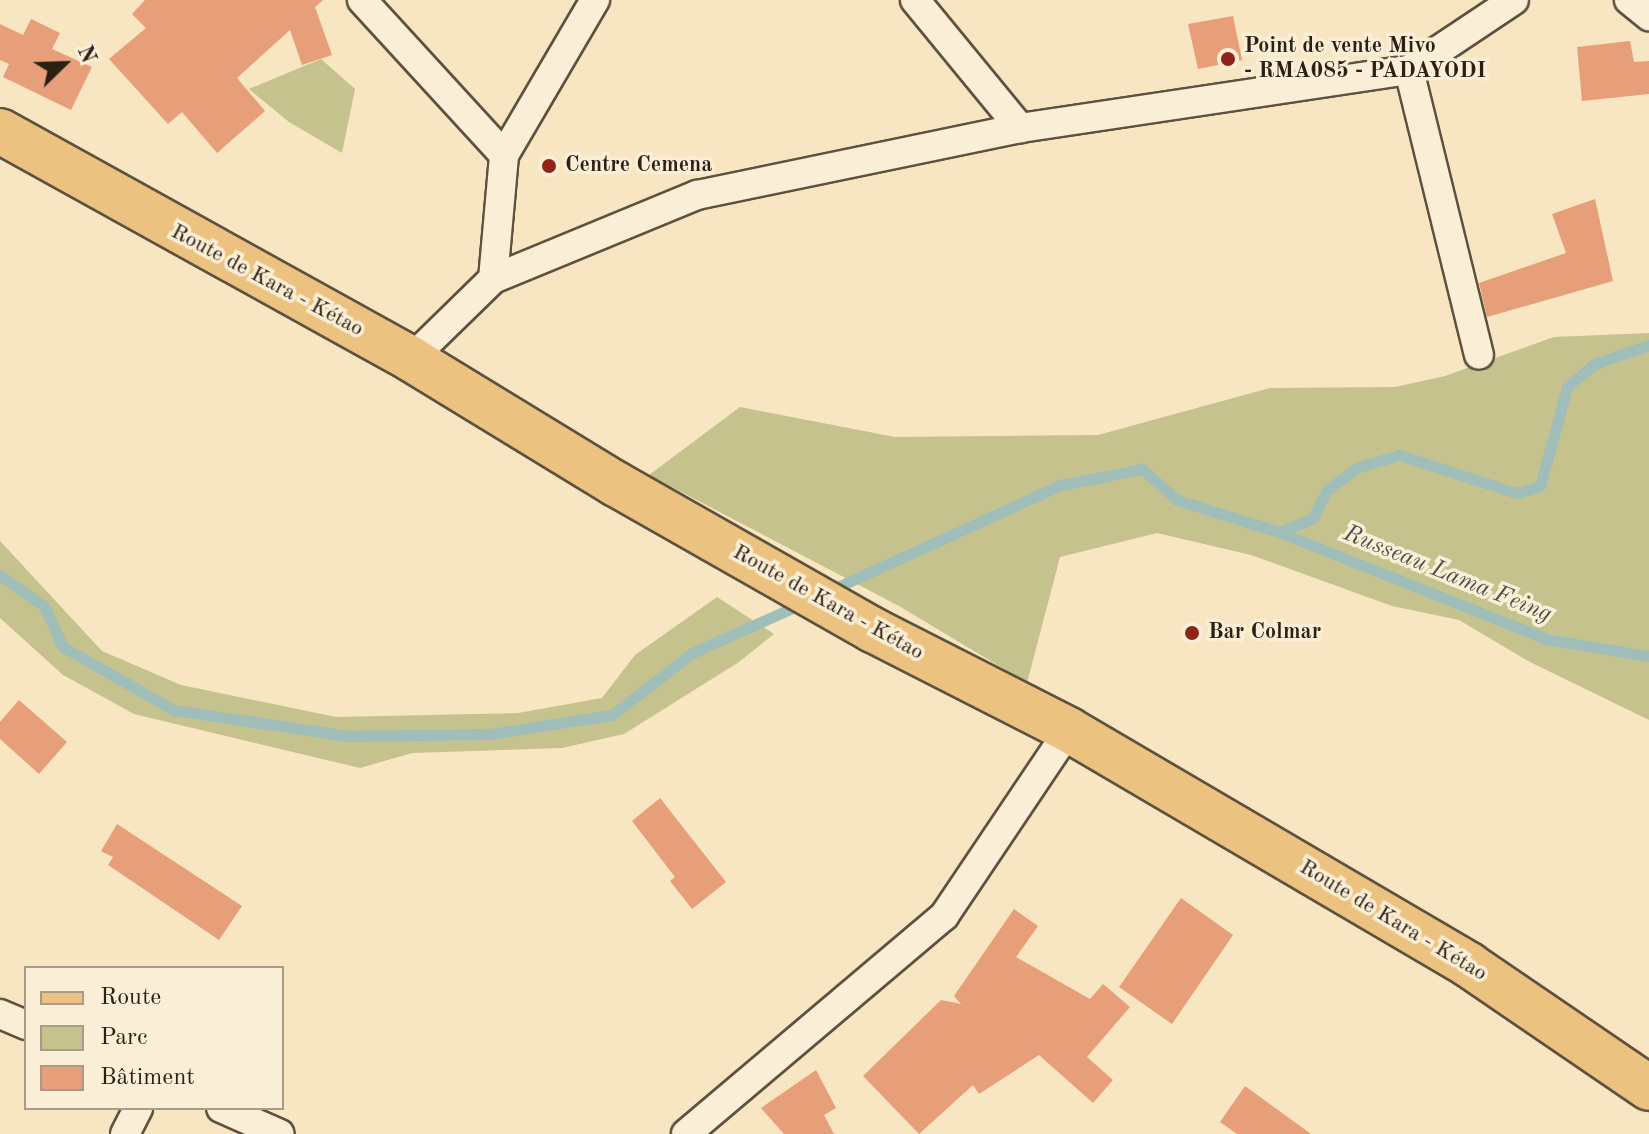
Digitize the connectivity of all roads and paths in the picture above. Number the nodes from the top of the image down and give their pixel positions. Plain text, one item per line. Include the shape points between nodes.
1 (362, 0) edge
2 (595, 0) edge
3 (915, 0) edge
4 (1514, 0) edge
5 (1629, 0) edge
6 (1649, 16) edge
7 (1409, 70) junction
8 (1020, 128) junction
9 (0, 131) edge
10 (504, 155) junction
11 (493, 279) junction
12 (1479, 355) dead end
13 (411, 359) junction
14 (1069, 730) junction
15 (0, 1014) edge
16 (24, 1024) edge
17 (1649, 1088) edge
18 (137, 1110) edge
19 (226, 1110) edge
20 (125, 1134) edge
21 (280, 1134) edge
22 (686, 1134) edge

1 - 10 street
2 - 10 street
3 - 8 street
4 - 7 street
5 - 6 street
7 - 8 street
7 - 12 street
8 - 11 street via 697,195
9 - 13 main road, Route de Kara - Kétao
10 - 11 street
11 - 13 street
13 - 14 main road, Route de Kara - Kétao via 616,484 873,630
14 - 17 main road, Route de Kara - Kétao via 1469,965
14 - 22 street via 944,916
15 - 16 street
18 - 20 street
19 - 21 street

